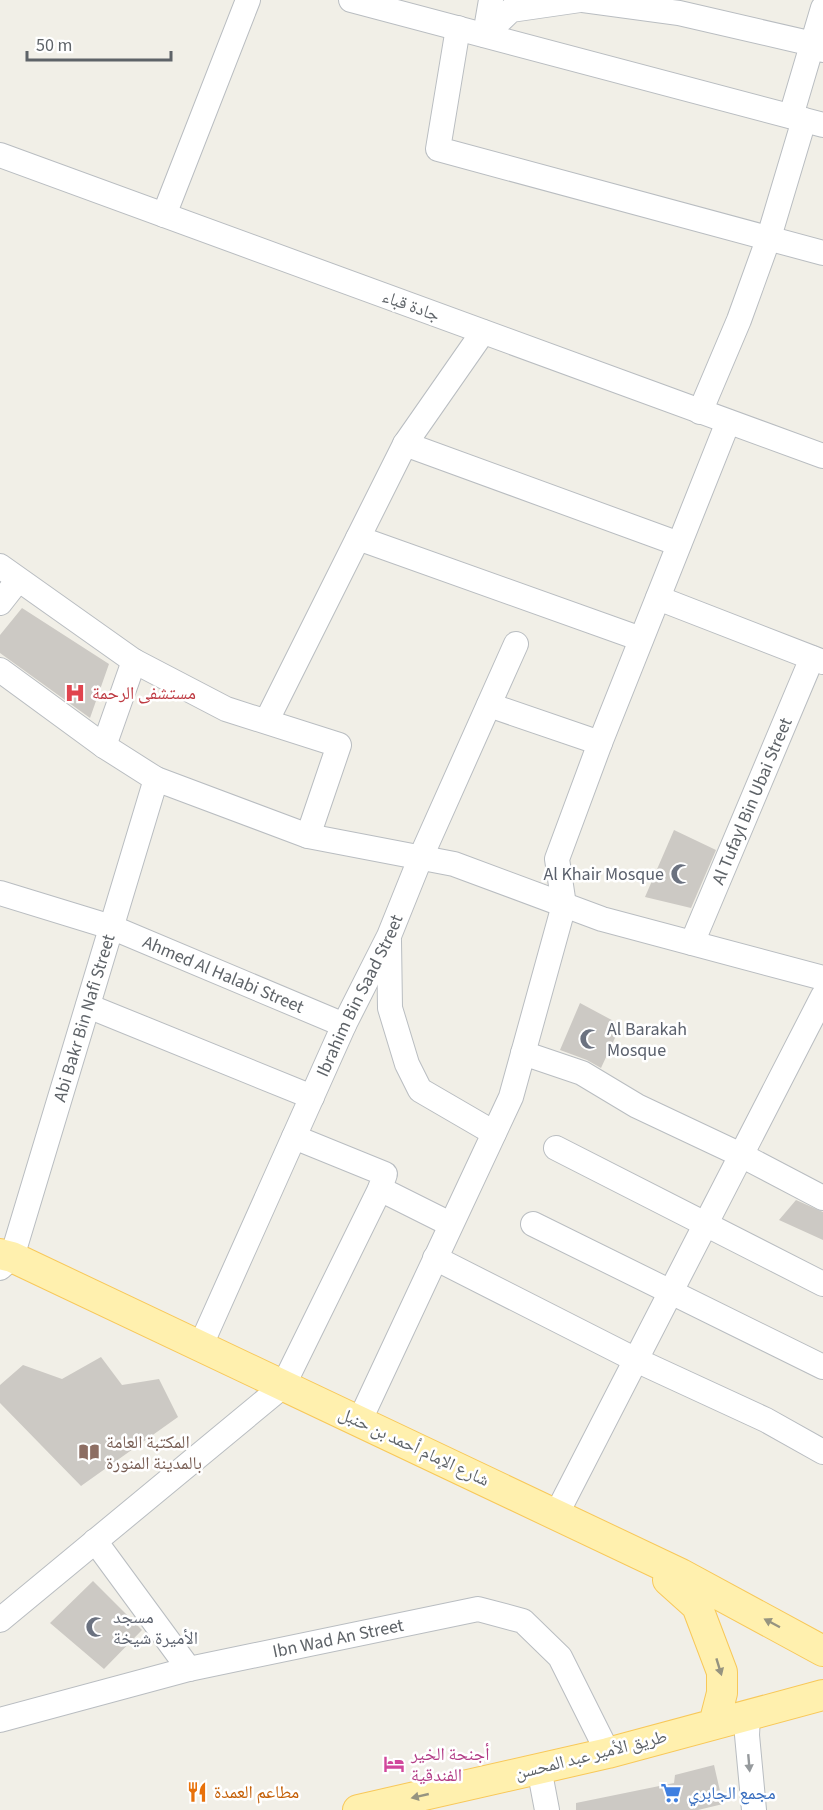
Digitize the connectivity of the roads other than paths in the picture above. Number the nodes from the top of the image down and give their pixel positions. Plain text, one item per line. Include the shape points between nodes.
1 (248, 0) edge
2 (351, 0) edge
3 (491, 0) edge
4 (582, 0) edge
5 (823, 8) edge
6 (458, 28) junction
7 (484, 35) junction
8 (818, 46) edge
9 (806, 120) edge
10 (0, 155) edge
11 (164, 215) junction
12 (769, 237) junction
13 (823, 253) edge
14 (483, 332) junction
15 (700, 412) junction
16 (728, 422) junction
17 (405, 444) junction
18 (823, 456) edge
19 (358, 538) junction
20 (680, 544) junction
21 (9, 573) edge
22 (658, 598) junction
23 (0, 603) edge
24 (641, 639) junction
25 (516, 644) dead end
26 (818, 660) edge
27 (134, 661) junction
28 (0, 670) edge
29 (489, 705) junction
30 (267, 720) junction
31 (600, 743) junction
32 (104, 747) junction
33 (156, 779) junction
34 (308, 836) junction
35 (420, 859) junction
36 (0, 893) edge
37 (564, 905) junction
38 (111, 927) junction
39 (389, 936) junction
40 (692, 943) junction
41 (823, 978) edge
42 (823, 996) edge
43 (88, 1006) junction
44 (344, 1025) junction
45 (816, 1029) edge
46 (523, 1053) junction
47 (312, 1097) junction
48 (494, 1133) junction
49 (294, 1137) junction
50 (556, 1148) dead end
51 (741, 1155) junction
52 (380, 1189) junction
53 (823, 1198) edge
54 (706, 1223) junction
55 (450, 1224) junction
56 (533, 1224) dead end
57 (435, 1258) junction
58 (4, 1260) edge
59 (823, 1284) edge
60 (671, 1292) junction
61 (200, 1347) junction
62 (636, 1360) junction
63 (823, 1367) edge
64 (283, 1386) junction
65 (359, 1422) junction
66 (823, 1452) edge
67 (556, 1515) junction
68 (95, 1541) junction
69 (639, 1554) junction
70 (0, 1620) edge
71 (823, 1650) edge
72 (189, 1669) junction
73 (823, 1695) edge
74 (748, 1716) junction
75 (0, 1720) edge
76 (714, 1724) junction
77 (608, 1752) junction
78 (539, 1768) junction
79 (358, 1810) edge
80 (547, 1810) edge
81 (753, 1810) edge

1 - 11 street
2 - 6 street
3 - 7 street
4 - 7 street via 511,10
4 - 8 street via 679,13
5 - 8 street
6 - 7 street
6 - 12 street via 438,149
7 - 9 street
8 - 9 street
9 - 12 street
10 - 11 street, جادة قباء
11 - 14 street, جادة قباء
12 - 13 street
12 - 15 street
14 - 15 street, جادة قباء
14 - 17 street
15 - 16 street, جادة قباء
16 - 18 street, جادة قباء
16 - 20 street
17 - 19 street
17 - 20 street
19 - 24 street
19 - 30 street
20 - 22 street
21 - 23 street
21 - 27 street
22 - 24 street
22 - 26 street
24 - 31 street
25 - 29 street, Ibrahim Bin Saad Street
26 - 40 street, Al Tufayl Bin Ubai Street
27 - 30 street via 226,709
27 - 32 street
28 - 32 street
29 - 31 street
29 - 35 street, Ibrahim Bin Saad Street
30 - 34 street via 339,745
31 - 37 street via 557,859
32 - 33 street
33 - 34 street
33 - 38 street, Abi Bakr Bin Nafi Street
34 - 35 street
35 - 37 street via 454,864
35 - 39 street, Ibrahim Bin Saad Street
36 - 38 street, Ahmed Al Halabi Street
37 - 40 street
37 - 46 street
38 - 43 street, Abi Bakr Bin Nafi Street
38 - 44 street, Ahmed Al Halabi Street
39 - 44 street, Ibrahim Bin Saad Street
39 - 48 street via 390,1008 407,1064 420,1090
40 - 41 street
42 - 45 street
43 - 47 street
43 - 58 street, Abi Bakr Bin Nafi Street
44 - 47 street, Ibrahim Bin Saad Street
45 - 51 street
46 - 48 street via 511,1097
46 - 51 street via 582,1073 637,1106
47 - 49 street, Ibrahim Bin Saad Street
48 - 55 street
49 - 52 street via 386,1174
49 - 61 street, Ibrahim Bin Saad Street
50 - 54 street
51 - 53 street
51 - 54 street
52 - 55 street
52 - 64 street
54 - 59 street
54 - 60 street
55 - 57 street
56 - 60 street
57 - 62 street
57 - 65 street
58 - 61 main road, شارع الإمام أحمد بن حنبل
60 - 62 street
60 - 63 street
61 - 64 main road, شارع الإمام أحمد بن حنبل
62 - 66 street via 766,1420
62 - 67 street
64 - 65 main road, شارع الإمام أحمد بن حنبل
64 - 68 street
65 - 67 main road, شارع الإمام أحمد بن حنبل
67 - 69 main road, شارع الإمام أحمد بن حنبل
68 - 70 street
68 - 72 street
71 -> 69 main road, شارع الإمام أحمد بن حنبل
69 -> 76 main road via 697,1606 722,1672 722,1693
72 - 75 street, Ibn Wad An Street
72 - 77 street, Ibn Wad An Street via 478,1609 523,1621 560,1658
73 - 74 main road, طريق الأمير عبد المحسن
74 - 76 main road, طريق الأمير عبد المحسن
74 -> 81 street
76 - 77 main road, طريق الأمير عبد المحسن
77 - 78 main road, طريق الأمير عبد المحسن
78 -> 79 main road, طريق الأمير عبد المحسن
78 - 80 street

